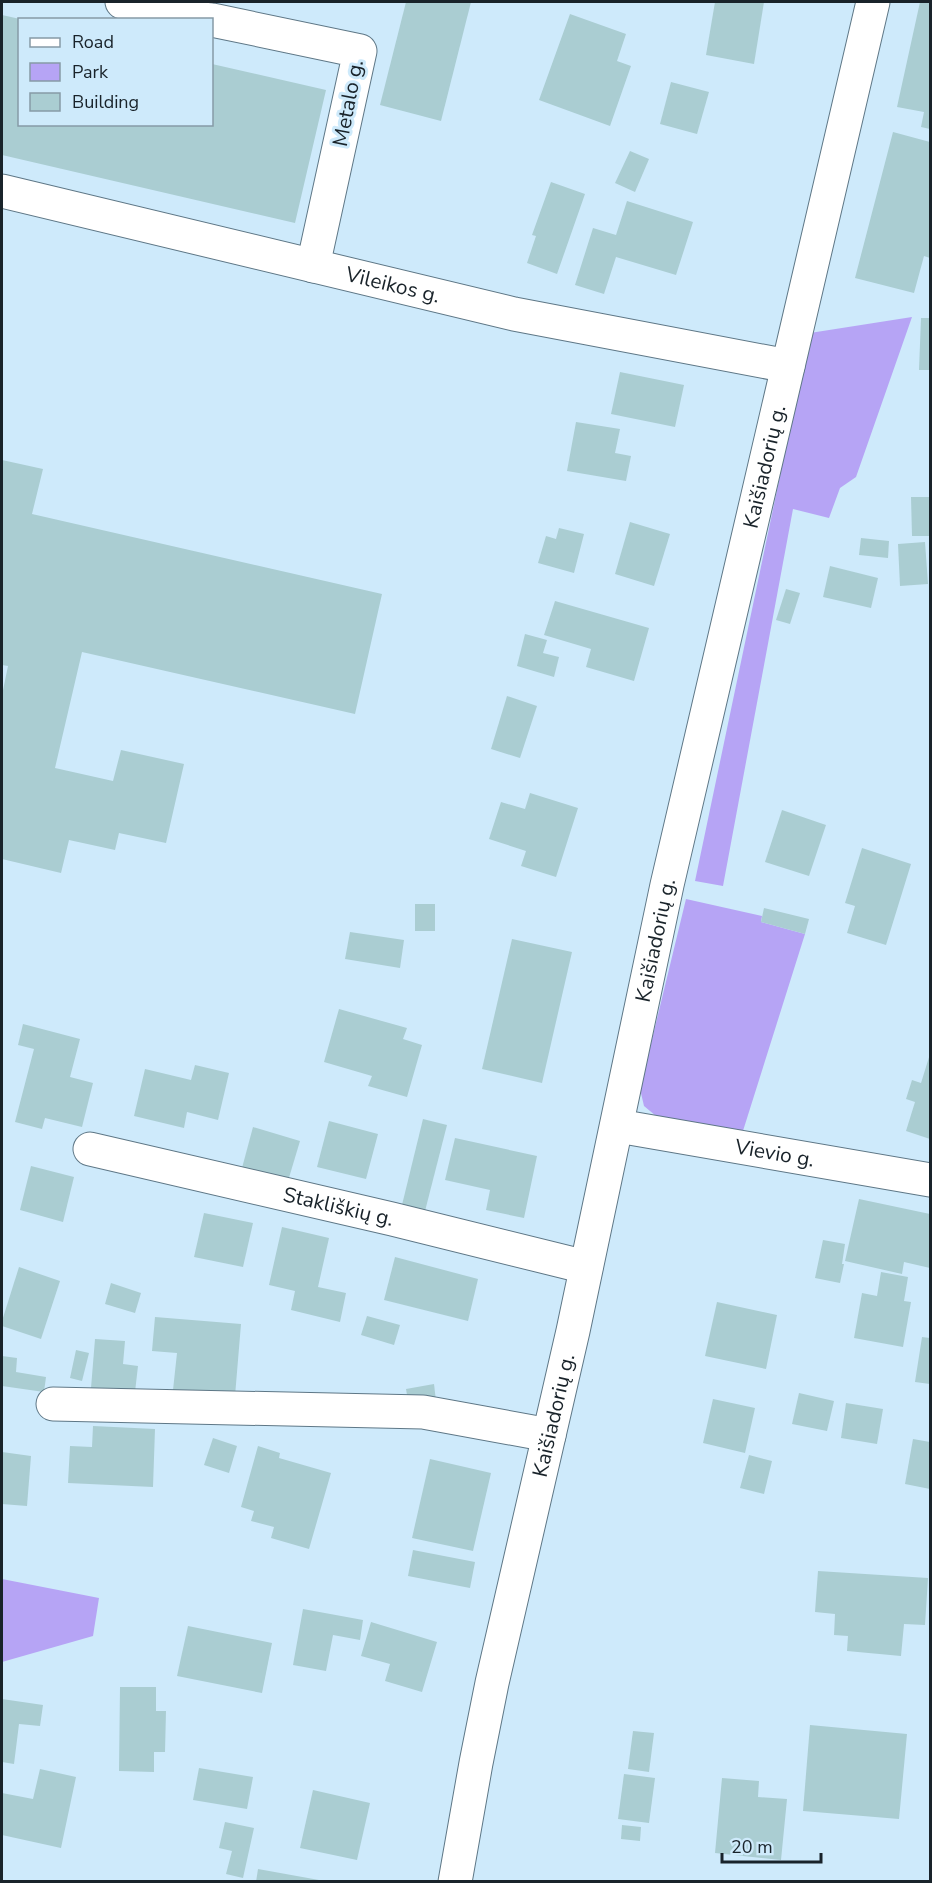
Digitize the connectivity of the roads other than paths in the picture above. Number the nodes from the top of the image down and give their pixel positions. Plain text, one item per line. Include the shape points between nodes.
1 (122, 2) edge
2 (873, 2) edge
3 (200, 18) edge
4 (213, 21) edge
5 (2, 191) edge
6 (313, 266) junction
7 (788, 366) junction
8 (618, 1126) junction
9 (90, 1149) dead end
10 (930, 1180) edge
11 (586, 1267) junction
12 (53, 1404) dead end
13 (549, 1435) junction
14 (455, 1881) edge

1 - 3 street, Metalo g.
2 - 7 street, Kaišiadorių g.
4 - 6 street, Metalo g. via 360,51
5 - 6 street, Vileikos g.
6 - 7 street, Vileikos g. via 514,314
7 - 8 street, Kaišiadorių g. via 667,885
8 - 10 street, Vievio g.
8 - 11 street, Kaišiadorių g.
9 - 11 street, Stakliškių g.
11 - 13 street, Kaišiadorių g.
12 - 13 street via 423,1412
13 - 14 street, Kaišiadorių g. via 478,1752

